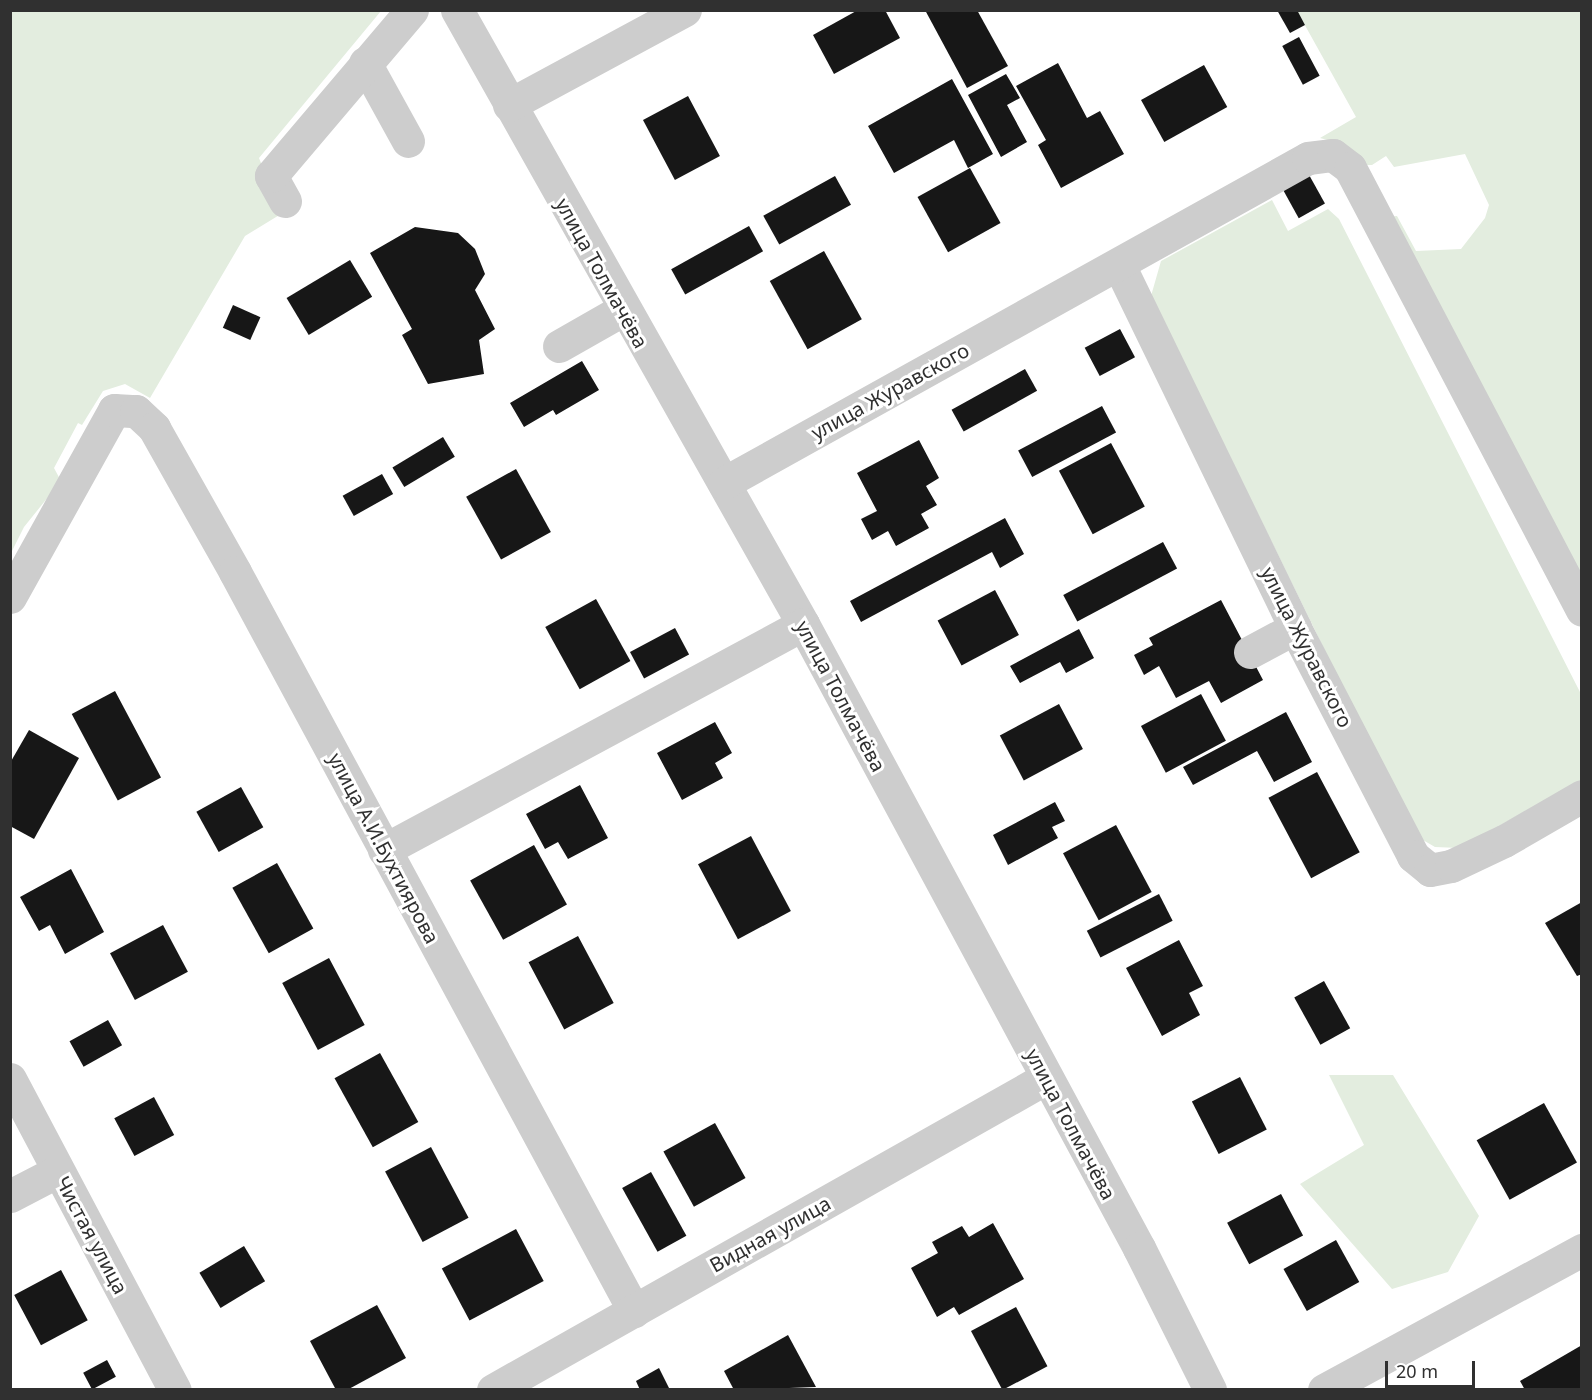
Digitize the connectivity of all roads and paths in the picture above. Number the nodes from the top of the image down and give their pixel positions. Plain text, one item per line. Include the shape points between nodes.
1 (412, 10) edge
2 (457, 10) edge
3 (685, 10) edge
4 (365, 63) junction
5 (509, 105) junction
6 (408, 141) dead end
7 (285, 201) dead end
8 (1119, 265) junction
9 (622, 310) junction
10 (559, 346) dead end
11 (724, 483) junction
12 (10, 597) edge
13 (1581, 610) edge
14 (803, 624) junction
15 (1295, 628) junction
16 (1250, 652) dead end
17 (1581, 796) edge
18 (384, 850) junction
19 (1046, 1078) junction
20 (10, 1079) edge
21 (58, 1171) junction
22 (10, 1196) edge
23 (1581, 1250) edge
24 (634, 1311) junction
25 (175, 1389) edge
26 (493, 1389) edge
27 (1210, 1389) edge
28 (1324, 1389) edge

1 - 4 street
2 - 5 street, улица Толмачёва
3 - 5 street
4 - 6 street
4 - 7 street via 271,176
5 - 9 street, улица Толмачёва
8 - 11 street, улица Журавского
8 - 13 street, улица Журавского via 1308,158 1333,155 1350,168
8 - 15 street, улица Журавского
9 - 10 street
9 - 11 street, улица Толмачёва
11 - 14 street, улица Толмачёва
12 - 18 street, улица А.И.Бухтиярова via 114,410 136,411 154,428
14 - 18 street
14 - 19 street, улица Толмачёва
15 - 16 street
15 - 17 street, улица Журавского via 1413,856 1430,870 1451,866 1504,841
18 - 24 street, улица А.И.Бухтиярова
19 - 24 street, Видная улица
19 - 27 street, улица Толмачёва
20 - 21 street, Чистая улица
21 - 22 street
21 - 25 street, Чистая улица
23 - 28 street
24 - 26 street, Видная улица

